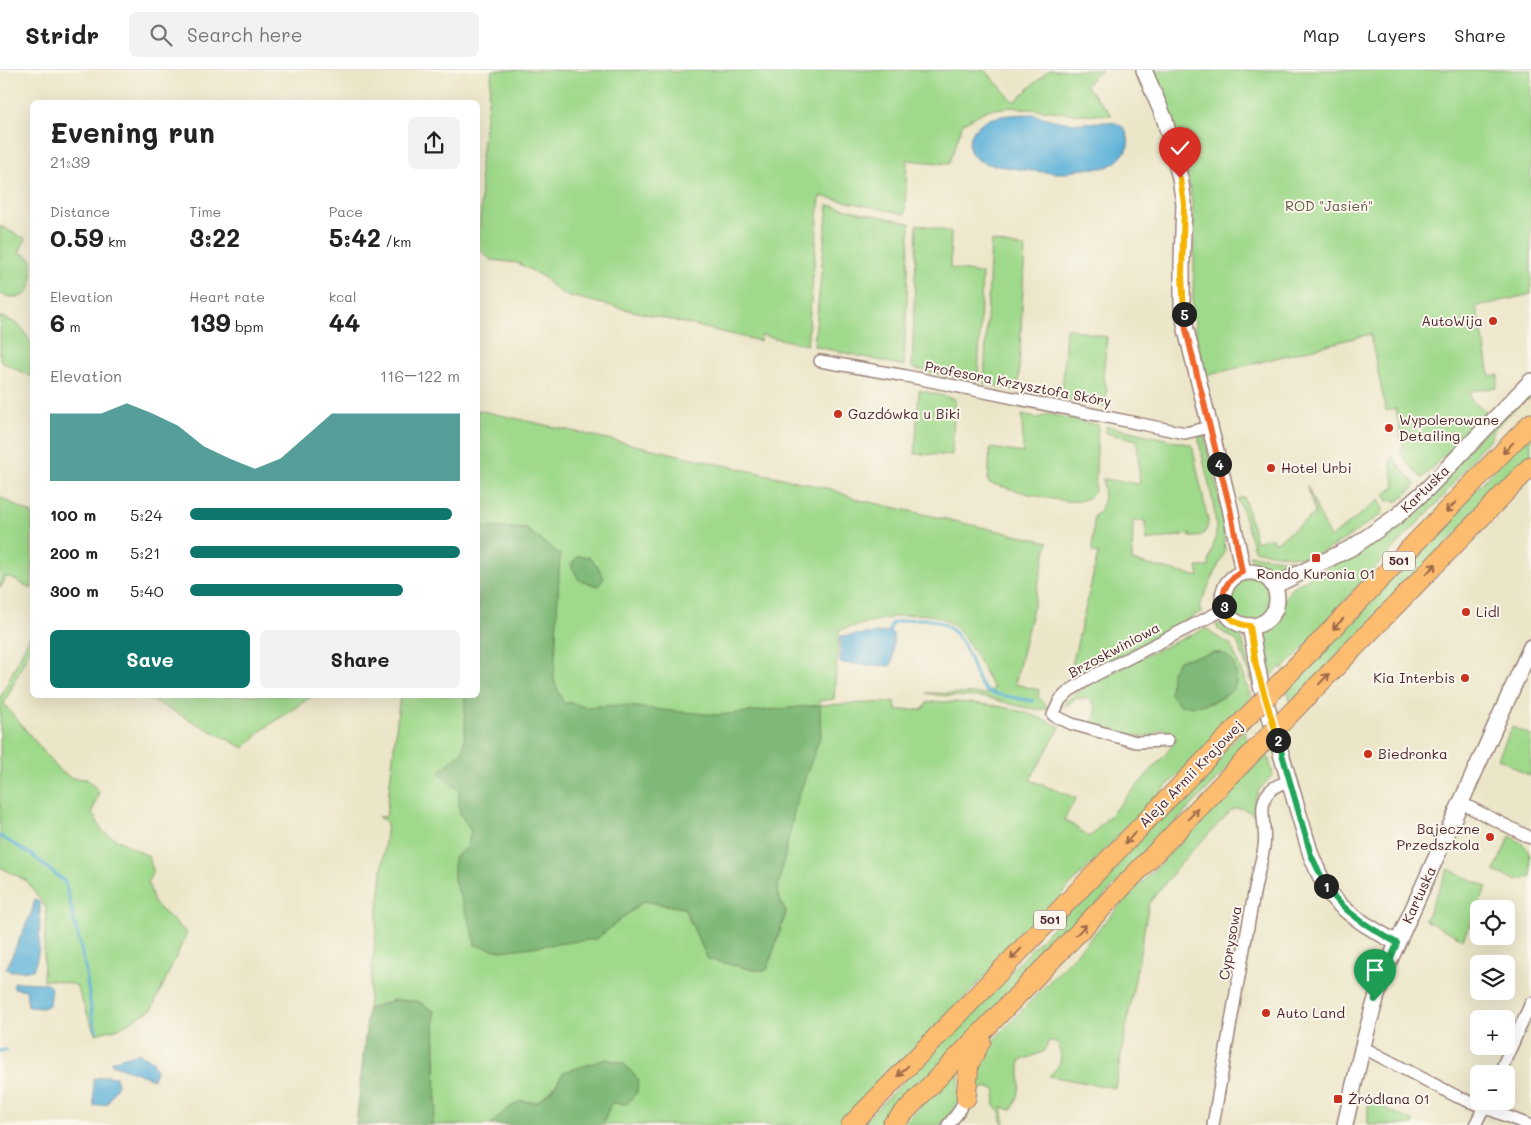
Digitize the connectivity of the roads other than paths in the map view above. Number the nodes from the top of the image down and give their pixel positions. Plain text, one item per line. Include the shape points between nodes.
1 (1144, 70) edge
2 (820, 361) dead end
3 (1531, 381) edge
4 (1531, 424) edge
5 (1210, 427) junction
6 (1531, 466) edge
7 (1242, 572) junction
8 (1274, 586) junction
9 (1225, 609) junction
10 (1250, 626) junction
11 (1531, 647) edge
12 (1168, 741) dead end
13 (1290, 781) junction
14 (1462, 803) junction
15 (1531, 838) edge
16 (1397, 943) junction
17 (1531, 1003) edge
18 (998, 1015) junction
19 (1362, 1046) junction
20 (1503, 1065) edge
21 (966, 1098) joint
22 (1470, 1101) edge
23 (1482, 1110) edge
24 (1496, 1110) edge
25 (851, 1125) edge
26 (892, 1125) edge
27 (948, 1125) edge
28 (1213, 1125) edge
29 (1345, 1125) edge
30 (1475, 1125) edge
31 (1529, 1125) edge

1 - 5 street via 1165,120 1180,178 1184,204 1182,305
2 - 5 street, Profesora Krzysztofa Skóry via 1185,433
3 - 8 street, Kartuska via 1428,490 1397,516 1353,547
4 -> 25 main road, Aleja Armii Krajowej / 501, bridge
5 - 7 street
18 -> 6 main road, 501, bridge
7 - 8 street via 1264,576
7 - 9 street via 1226,587 1223,594
8 - 10 street via 1277,600 1273,613 1263,622
9 - 10 street via 1235,621
9 - 12 street, Brzoskwiniowa via 1068,690 1053,715 1072,724 1136,742
10 - 13 street via 1259,676
11 - 14 street, Kartuska
13 - 16 street via 1311,855 1322,881 1335,900 1353,915
13 - 28 street, Cyprysowa via 1271,790 1264,803 1265,846
14 - 15 street
14 - 16 street, Kartuska
16 - 19 street, Kartuska
17 - 20 street
18 - 21 main road via 971,1060
18 - 26 main road, 501
19 - 22 street
19 - 29 street, Kartuska
21 - 27 street
23 - 30 street
24 - 31 street

